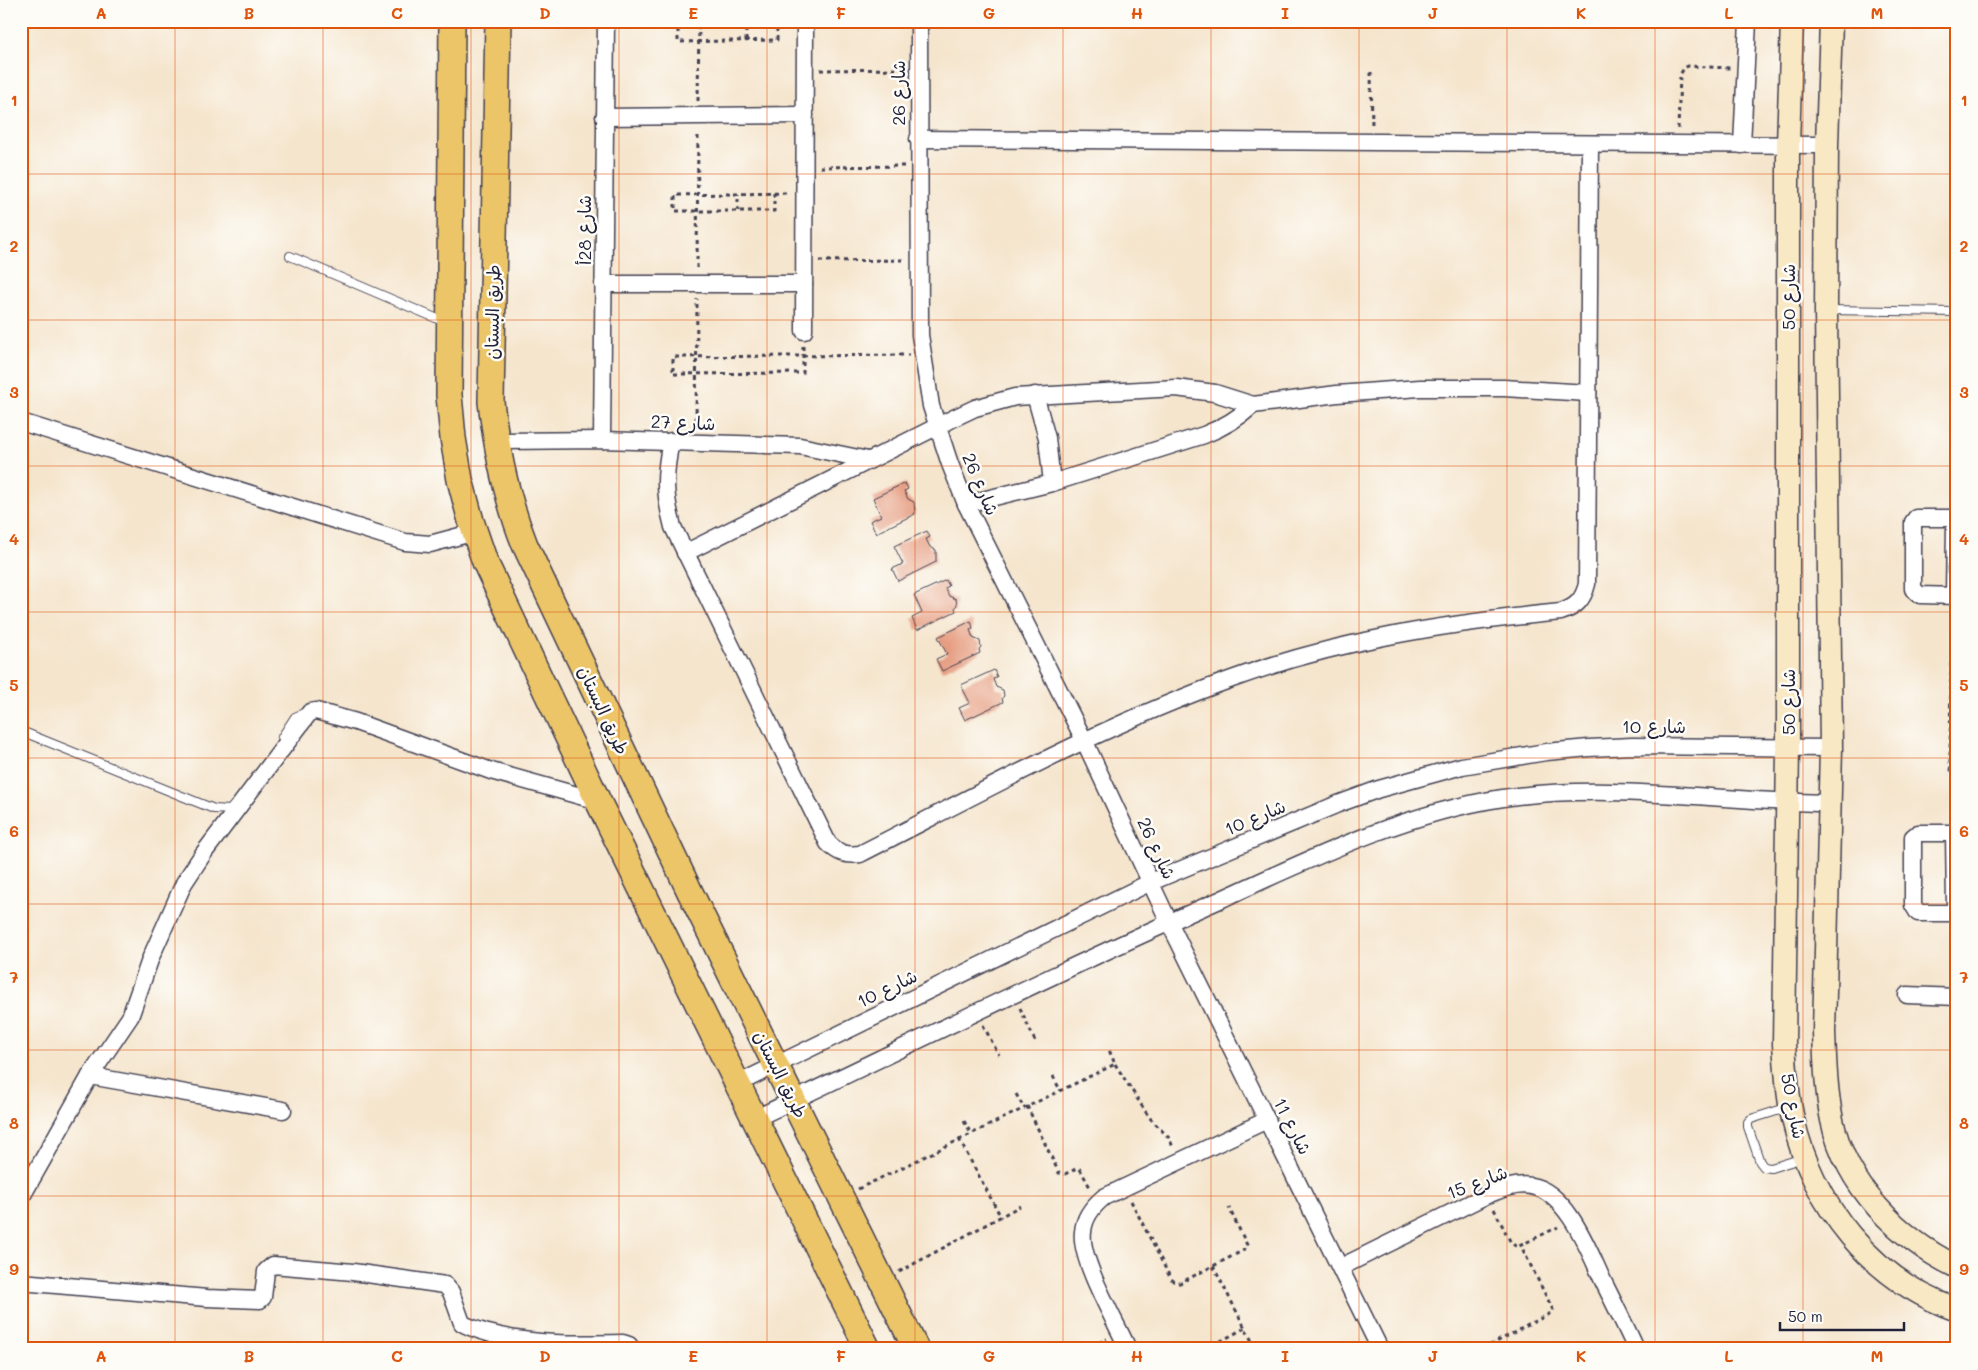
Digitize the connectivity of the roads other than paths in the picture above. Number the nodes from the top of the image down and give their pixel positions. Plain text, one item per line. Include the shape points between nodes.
1 (452, 21) edge
2 (498, 21) edge
3 (606, 21) edge
4 (805, 21) edge
5 (919, 21) edge
6 (1748, 21) edge
7 (1792, 21) edge
8 (1831, 21) edge
9 (804, 115) junction
10 (604, 117) junction
11 (918, 139) junction
12 (1590, 144) junction
13 (1742, 145) junction
14 (1788, 145) junction
15 (1827, 145) junction
16 (290, 256) dead end
17 (604, 284) junction
18 (804, 284) junction
19 (1826, 310) junction
20 (1957, 312) edge
21 (449, 323) junction
22 (804, 331) road end
23 (1588, 393) junction
24 (1035, 395) junction
25 (1253, 405) junction
26 (21, 422) edge
27 (937, 426) junction
28 (602, 440) junction
29 (496, 441) junction
30 (671, 441) junction
31 (868, 460) junction
32 (1052, 483) junction
33 (966, 504) junction
34 (474, 532) junction
35 (685, 553) junction
36 (1955, 596) edge
37 (310, 712) junction
38 (21, 731) edge
39 (1084, 740) junction
40 (1788, 748) junction
41 (1831, 748) junction
42 (598, 801) junction
43 (1787, 803) junction
44 (1830, 803) junction
45 (1956, 833) edge
46 (1151, 882) junction
47 (1169, 922) junction
48 (1907, 995) dead end
49 (1957, 997) edge
50 (777, 1064) junction
51 (90, 1076) junction
52 (737, 1084) junction
53 (794, 1100) junction
54 (1791, 1106) junction
55 (282, 1110) dead end
56 (754, 1119) junction
57 (1267, 1120) junction
58 (1805, 1157) junction
59 (21, 1198) edge
60 (1341, 1267) junction
61 (1957, 1267) edge
62 (21, 1282) edge
63 (1957, 1310) edge
64 (502, 1343) edge
65 (632, 1349) edge
66 (868, 1349) edge
67 (916, 1349) edge
68 (1128, 1349) edge
69 (1380, 1349) edge
70 (1636, 1349) edge

1 - 21 main road
2 - 29 main road, طريق البستان via 491,366
3 - 10 street, شارع 28أ
4 - 9 street
5 - 11 street, شارع 26
6 - 13 street
7 - 14 street, شارع 50
8 - 15 street, شارع 50
9 - 10 street
9 - 18 street
10 - 17 street, شارع 28أ
11 - 12 street
11 - 27 street, شارع 26 via 920,335
12 - 13 street
12 - 23 street
13 - 14 street
14 - 15 street
14 - 40 street, شارع 50
15 - 19 street, شارع 50
16 - 21 lane
17 - 18 street
17 - 28 street, شارع 28أ
18 - 22 street
19 - 20 lane
19 - 41 street, شارع 50
21 - 34 main road via 449,395 453,438
23 - 25 street via 1420,388
23 - 39 street via 1587,584 1579,603 1560,612 1430,628 1298,658 1233,678
24 - 25 street via 1176,388 1215,393
24 - 27 street via 994,401
24 - 32 street via 1047,438
25 - 32 street via 1223,428
26 - 34 street via 405,542 430,544
27 - 31 street
27 - 33 street, شارع 26
28 - 29 street, شارع 27
28 - 30 street, شارع 27
29 - 50 main road, طريق البستان via 506,492 526,545 690,892
30 - 31 street, شارع 27 via 800,446
30 - 35 street via 665,470 666,499 673,527
31 - 35 street
32 - 33 street
33 - 39 street, شارع 26
34 - 42 main road via 502,600
35 - 39 street via 828,843 842,854 860,854
36 - 36 street via 1954,521 1950,518 1916,518 1913,522 1912,588 1920,595
37 - 38 lane via 302,712 295,717 248,790 230,810 223,811
37 - 42 street via 356,722 492,771
37 - 51 street via 184,884 151,957 130,1017
39 - 46 street, شارع 26
40 - 41 street, شارع 10
40 - 43 street, شارع 50
40 - 46 street, شارع 10 via 1598,747 1462,766 1338,804
41 - 44 street, شارع 50
42 - 52 main road
43 - 44 street
43 - 47 street via 1599,792 1535,794 1472,803 1335,848
43 - 54 street, شارع 50 via 1784,1044
44 - 61 street, شارع 50 via 1824,1032 1825,1067 1834,1128 1856,1179 1885,1215 1919,1246
45 - 45 street via 1918,834 1913,837 1912,905 1918,913 1950,913 1955,909
46 - 47 street, شارع 26
46 - 50 street, شارع 10
47 - 53 street
47 - 57 street, شارع 11
48 - 49 street
50 - 52 street, شارع 10
50 - 53 main road, طريق البستان
51 - 55 street
51 - 59 street
52 - 56 main road
53 - 56 street
53 - 67 main road, طريق البستان
54 - 58 street, شارع 50
54 - 58 lane via 1751,1119 1748,1127 1764,1167 1771,1168
56 - 66 main road
57 - 60 street, شارع 11
57 - 68 street via 1104,1197 1085,1221 1082,1242 1091,1269
58 - 63 street, شارع 50 via 1828,1206 1866,1254 1916,1292
60 - 69 street, شارع 11
60 - 70 street, شارع 15 via 1486,1196 1509,1188 1532,1186 1552,1196 1572,1219
62 - 64 street via 260,1300 266,1271 273,1265 352,1272 445,1285 451,1292 460,1320
64 - 65 street via 622,1343

